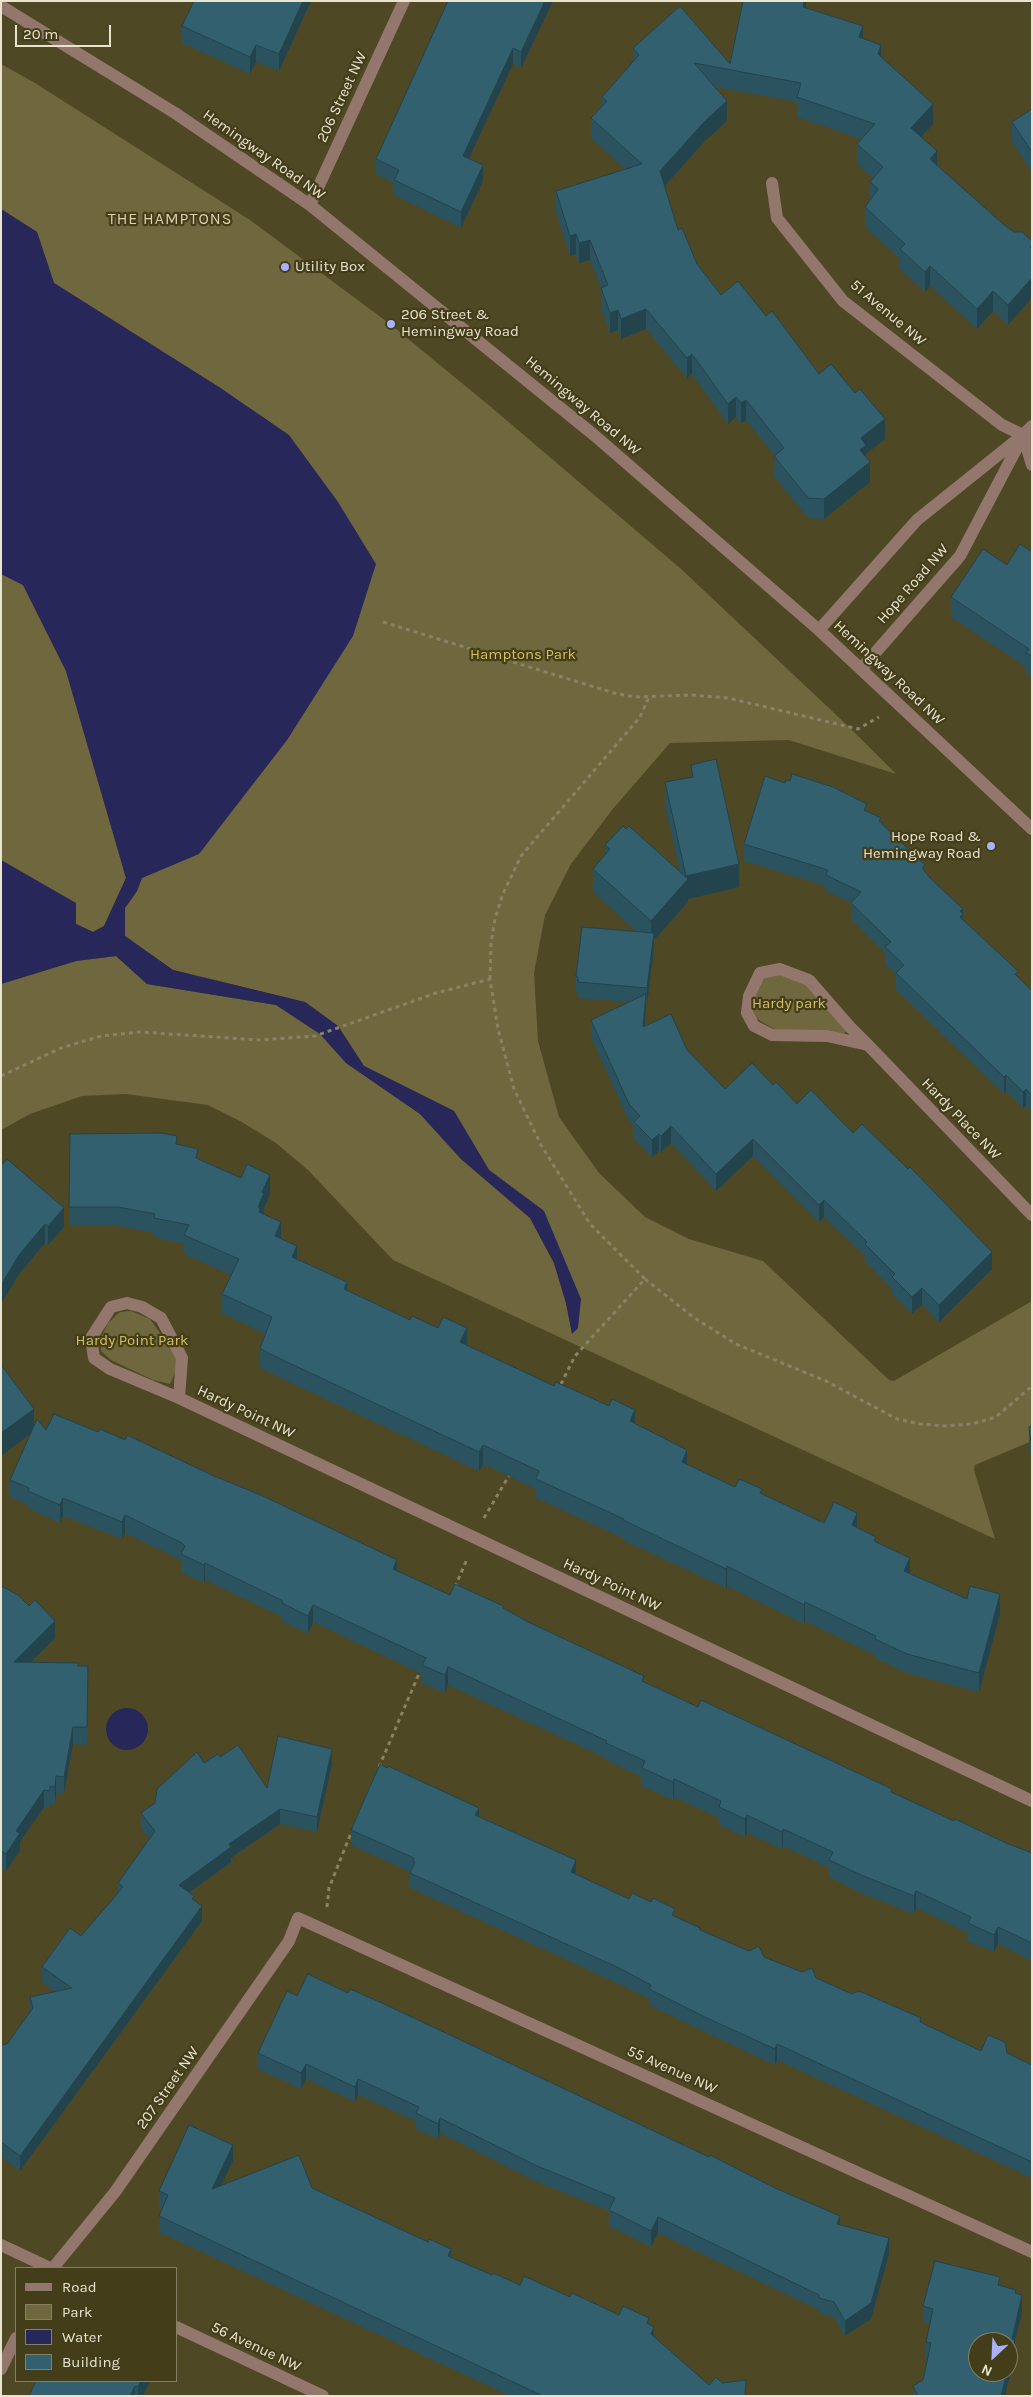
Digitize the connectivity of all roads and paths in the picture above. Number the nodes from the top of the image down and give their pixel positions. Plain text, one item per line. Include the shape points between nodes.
1 (404, 1) edge
2 (1, 6) edge
3 (772, 183) dead end
4 (310, 205) junction
5 (1029, 434) edge
6 (1032, 465) edge
7 (383, 622) dead end
8 (819, 630) junction
9 (861, 669) junction
10 (649, 697) junction
11 (858, 729) dead end
12 (1032, 829) edge
13 (490, 980) junction
14 (868, 1045) junction
15 (1, 1076) edge
16 (1032, 1215) edge
17 (645, 1279) junction
18 (1032, 1386) edge
19 (559, 1390) edge
20 (178, 1398) junction
21 (511, 1472) edge
22 (475, 1539) junction
23 (453, 1592) edge
24 (422, 1666) edge
25 (375, 1776) edge
26 (1032, 1801) edge
27 (352, 1831) edge
28 (298, 1918) joint
29 (326, 1931) junction
30 (1, 2245) edge
31 (1032, 2252) edge
32 (48, 2267) edge
33 (55, 2267) edge
34 (178, 2328) edge
35 (15, 2340) edge
36 (1, 2369) edge
37 (323, 2396) edge

1 - 4 street, 206 Street NW
2 - 4 street, Hemingway Road NW via 175,113
3 - 5 street, 51 Avenue NW via 777,218 843,301 1002,426
4 - 8 street, Hemingway Road NW via 594,435
5 - 6 street
5 - 8 street via 917,520
5 - 9 street, Hope Road NW via 960,556
7 - 10 path via 602,690
8 - 9 street, Hemingway Road NW
9 - 12 street, Hemingway Road NW
10 - 11 path via 692,694 728,698
10 - 13 path via 640,717 521,856 502,896 495,920
13 - 15 path via 436,993 315,1036 260,1040 140,1032 101,1036 61,1048
13 - 17 path via 498,1029 514,1089 540,1146 590,1224
14 - 14 street, Hardy Place NW via 828,1036 772,1034 754,1026 747,1013 749,996 760,973 780,969 809,980
14 - 16 street, Hardy Place NW
17 - 18 path via 693,1317 736,1344 826,1381 897,1419 945,1426 972,1424 996,1417
17 - 19 path via 575,1356
20 - 20 street, Hardy Point NW via 182,1358 161,1318 127,1303 111,1307 91,1338 94,1358 110,1369
20 - 22 street, Hardy Point NW
21 - 22 path
22 - 23 path
22 - 26 street, Hardy Point NW
24 - 25 path
27 - 29 path via 329,1888
28 - 29 street, 55 Avenue NW
28 - 33 street, 207 Street NW via 289,1941 121,2184
29 - 31 street, 55 Avenue NW
30 - 32 street
34 - 37 street, 56 Avenue NW
35 - 36 street

